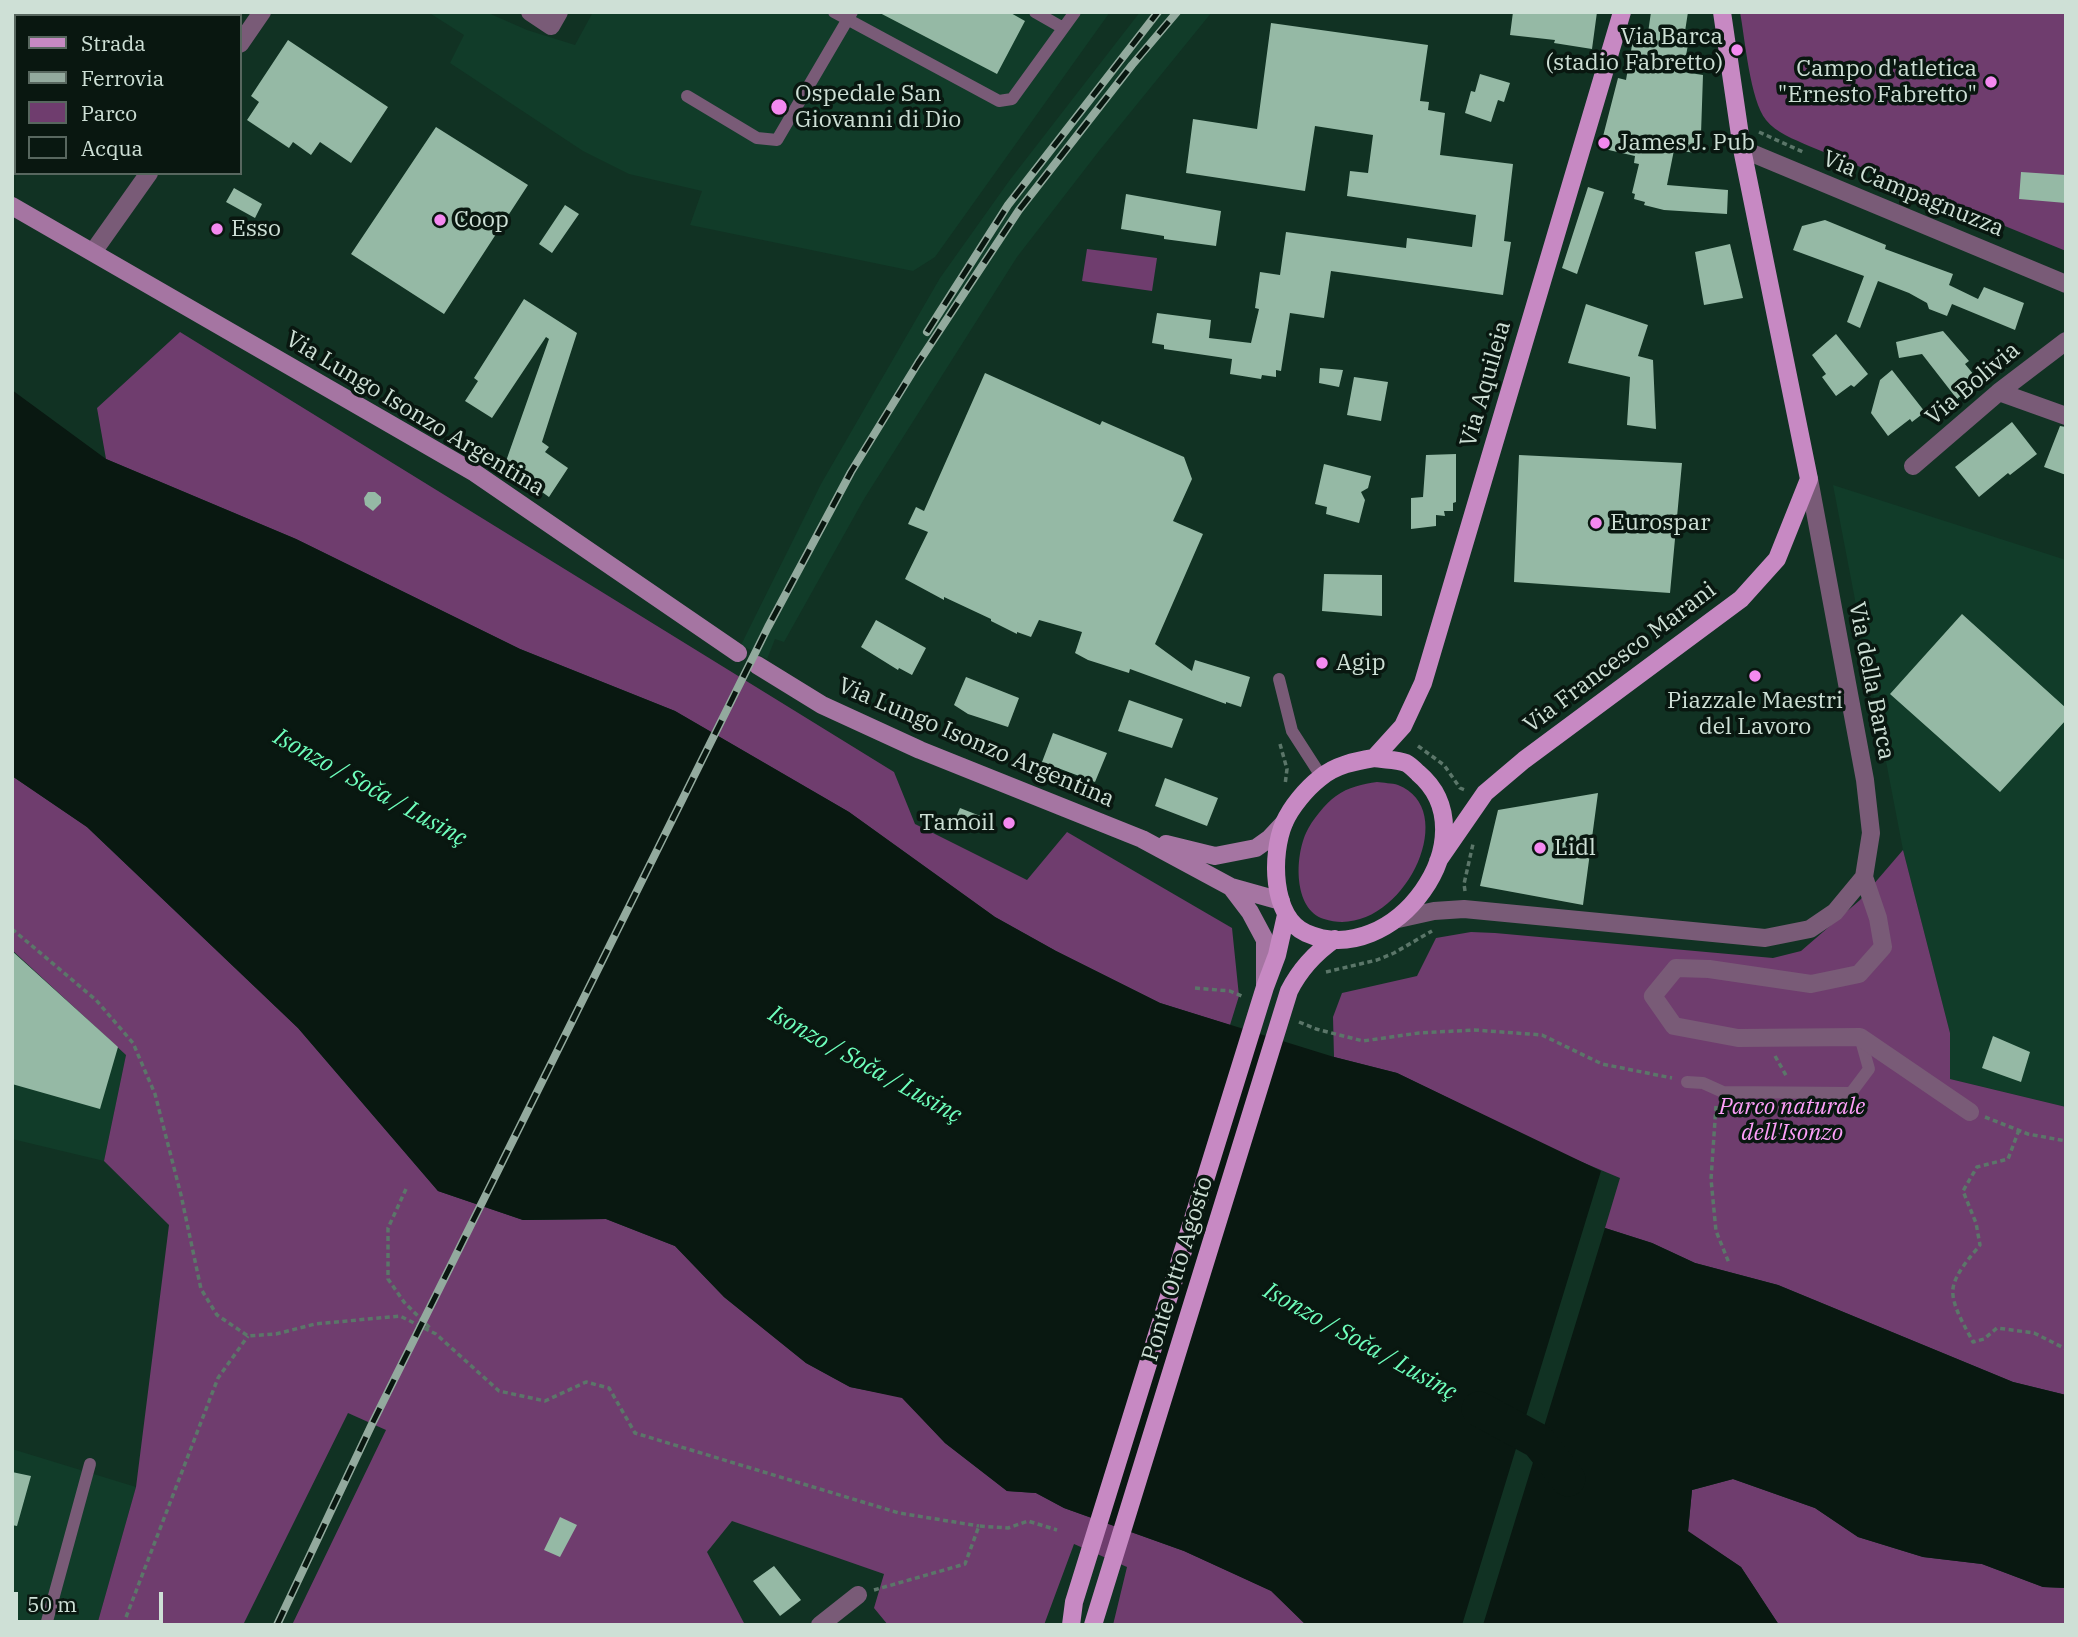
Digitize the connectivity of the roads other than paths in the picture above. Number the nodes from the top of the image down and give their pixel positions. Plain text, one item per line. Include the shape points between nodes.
1 (262, 12) edge
2 (530, 12) edge
3 (834, 12) edge
4 (1035, 12) edge
5 (1075, 12) edge
6 (1622, 12) edge
7 (1722, 12) edge
8 (850, 16) edge
9 (555, 19) edge
10 (1063, 28) junction
11 (242, 41) edge
12 (688, 96) dead end
13 (1742, 149) junction
14 (148, 175) edge
15 (12, 206) edge
16 (93, 252) junction
17 (2066, 284) edge
18 (2066, 341) edge
19 (1999, 392) junction
20 (2066, 416) edge
21 (1913, 466) dead end
22 (1809, 479) junction
23 (738, 653) dead end
24 (757, 665) dead end
25 (1279, 679) dead end
26 (1374, 758) junction
27 (1321, 776) junction
28 (1284, 823) junction
29 (1142, 839) junction
30 (1438, 861) junction
31 (1864, 877) junction
32 (1231, 887) junction
33 (1283, 908) junction
34 (1398, 919) junction
35 (1335, 939) junction
36 (1265, 986) junction
37 (1860, 1037) junction
38 (1687, 1082) road end
39 (1970, 1112) road end
40 (90, 1464) dead end
41 (858, 1595) road end
42 (1073, 1602) junction
43 (1096, 1621) edge
44 (46, 1625) edge
45 (820, 1625) edge
46 (1063, 1625) edge
47 (1070, 1625) edge

1 - 11 street
2 - 9 street
3 - 8 lane
4 - 10 lane
5 - 10 lane
6 - 26 main road, Via Aquileia via 1423,683 1403,726
7 - 13 main road, Via della Barca
8 - 10 lane via 999,101 1012,99
8 - 12 lane via 777,139 757,138
13 - 17 street, Via Campagnuzza
13 - 22 main road, Via della Barca
14 - 16 street
15 - 16 main road, Via Lungo Isonzo Argentina
16 - 23 main road, Via Lungo Isonzo Argentina via 475,473
18 - 19 street, Via Bolivia
19 - 20 street
19 - 21 street, Via Bolivia
22 - 30 main road, Via Francesco Marani via 1777,559 1741,599 1485,793
22 - 31 street, Via della Barca via 1865,780 1871,833
24 - 29 main road, Via Lungo Isonzo Argentina via 822,705 920,750
25 - 27 lane via 1292,731
26 - 27 main road via 1350,762
26 - 30 main road via 1406,763 1431,784 1442,808 1445,838
27 - 28 main road
28 - 29 main road, Via Lungo Isonzo Argentina via 1256,848 1215,856
28 - 33 main road via 1276,868
29 - 32 main road, Via Lungo Isonzo Argentina
30 - 34 main road via 1429,881
31 - 34 street via 1835,912 1810,929 1765,938 1464,909
31 - 37 street via 1883,947 1859,974 1811,984 1676,968 1653,996 1674,1026 1738,1038
32 - 33 main road, Via Lungo Isonzo Argentina
32 - 36 main road via 1265,940
33 - 35 main road via 1303,932
33 - 36 main road via 1277,955
34 - 35 main road via 1380,931
35 - 43 main road, Ponte Otto Agosto via 1319,950 1289,991
36 - 42 main road, Ponte Otto Agosto
37 - 38 lane via 1869,1069 1852,1093 1723,1093 1703,1083
37 - 39 street
40 - 44 lane
41 - 45 street
42 - 46 main road
42 - 47 main road

